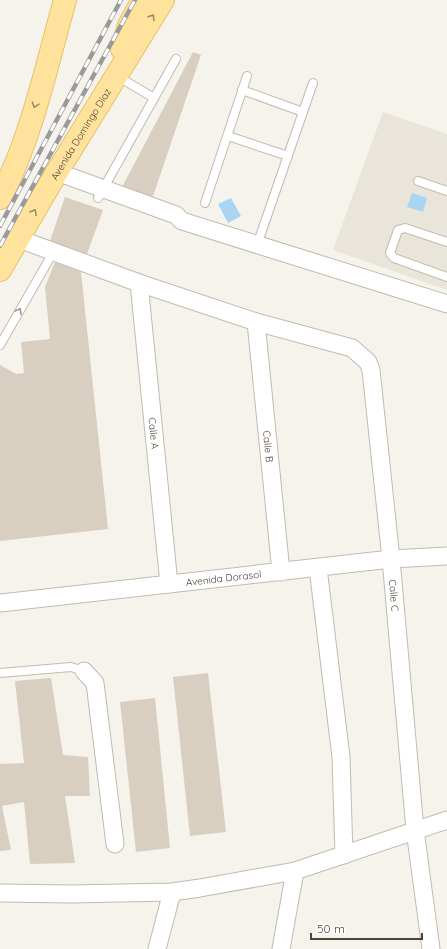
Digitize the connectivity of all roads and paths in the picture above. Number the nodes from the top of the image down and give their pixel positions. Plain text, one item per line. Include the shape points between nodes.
1 (65, 0) edge
2 (82, 0) edge
3 (143, 0) edge
4 (162, 0) edge
5 (176, 59) dead end
6 (115, 75) junction
7 (247, 76) dead end
8 (44, 78) junction
9 (313, 83) dead end
10 (242, 90) junction
11 (154, 98) junction
12 (303, 112) junction
13 (228, 136) junction
14 (288, 156) junction
15 (54, 176) junction
16 (418, 181) dead end
17 (447, 191) edge
18 (101, 193) junction
19 (0, 198) edge
20 (205, 203) dead end
21 (19, 239) junction
22 (447, 242) edge
23 (257, 245) junction
24 (54, 251) junction
25 (0, 270) edge
26 (447, 277) edge
27 (139, 283) junction
28 (447, 304) edge
29 (256, 322) junction
30 (0, 345) edge
31 (447, 556) edge
32 (391, 559) junction
33 (318, 568) junction
34 (281, 572) junction
35 (170, 584) junction
36 (0, 603) edge
37 (84, 671) joint
38 (0, 673) edge
39 (447, 820) edge
40 (415, 830) junction
41 (115, 844) dead end
42 (344, 855) junction
43 (295, 871) junction
44 (0, 892) edge
45 (172, 892) junction
46 (157, 949) edge
47 (281, 949) edge
48 (432, 949) edge

1 - 8 main road
2 - 8 main road
3 - 6 main road via 129,25
6 -> 4 main road, Avenida Domingo Díaz
5 - 11 lane
6 - 11 lane
6 - 15 main road, Avenida Domingo Díaz
7 - 10 lane
8 -> 19 main road via 13,173
9 - 12 lane
10 - 12 lane
10 - 13 lane
11 - 18 lane
12 - 14 lane
13 - 14 lane
13 - 20 lane
14 - 23 lane
15 - 18 street
21 -> 15 main road, Avenida Domingo Díaz
16 - 17 lane
18 - 23 street via 176,215 182,221
21 - 24 street
21 - 25 main road, Avenida Domingo Díaz
22 - 26 lane via 401,228 390,253 394,258
23 - 28 street
24 - 27 street
30 -> 24 lane
27 - 29 street
27 - 35 street, Calle A
29 - 32 street, Calle C via 352,348 368,362 371,370
29 - 34 street, Calle B
31 - 32 street, Avenida Dorasol
32 - 33 street, Avenida Dorasol
32 - 40 street, Calle C
33 - 34 street, Avenida Dorasol
33 - 42 street via 341,757
34 - 35 street, Avenida Dorasol
35 - 36 street, Avenida Dorasol
37 - 38 lane via 71,667
37 - 41 street via 95,683
39 - 40 street
40 - 42 street
40 - 48 street, Calle C
42 - 43 street
43 - 45 street
43 - 47 street
44 - 45 street
45 - 46 street

